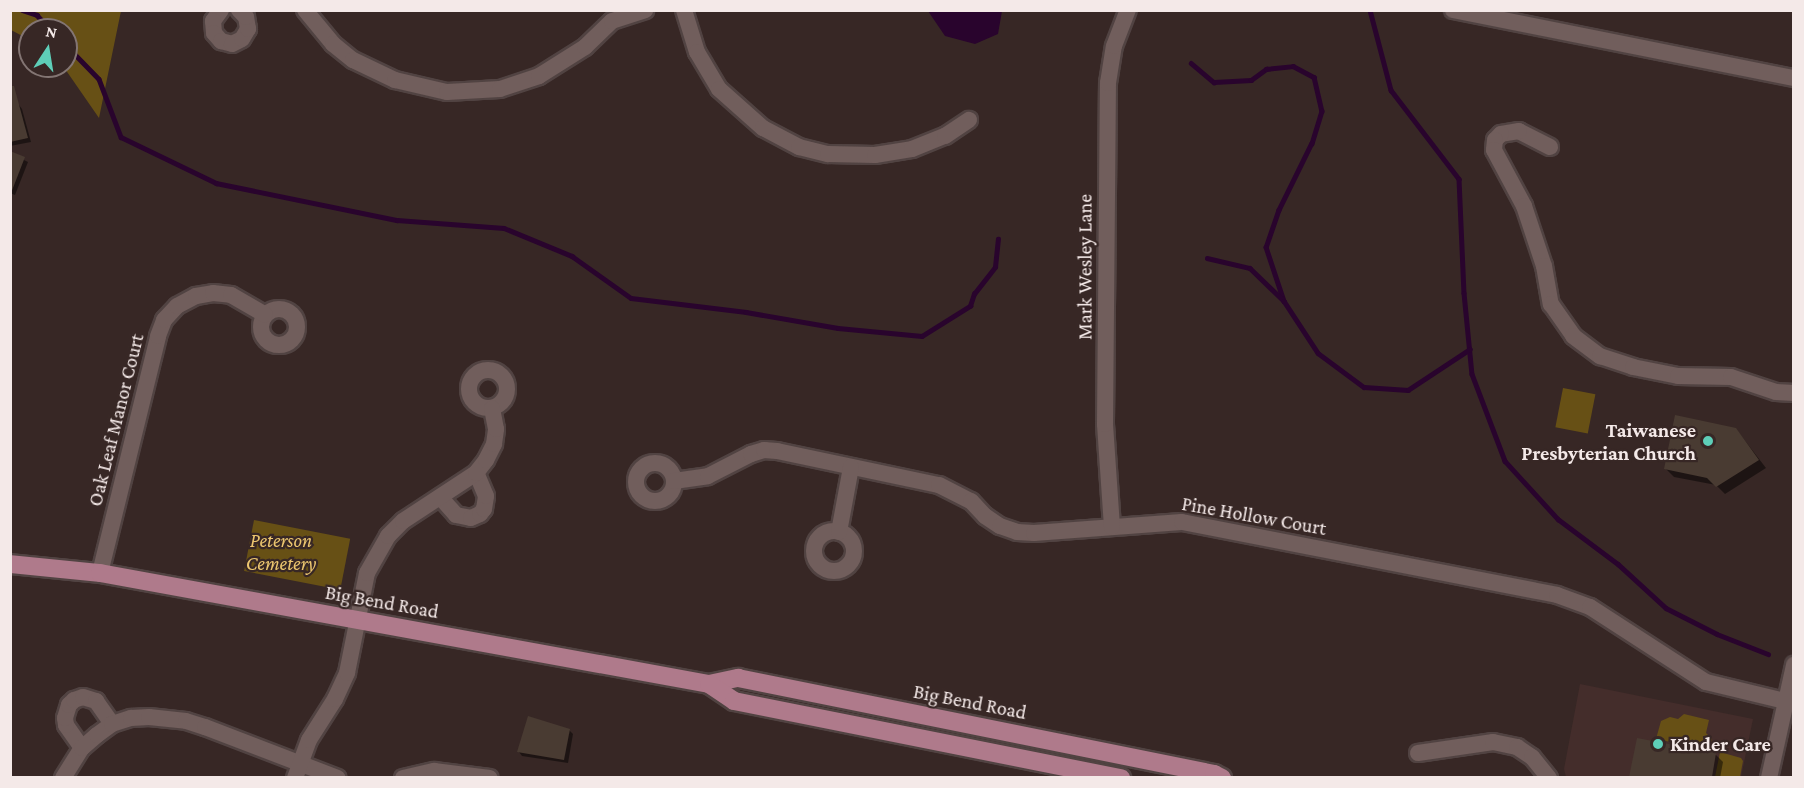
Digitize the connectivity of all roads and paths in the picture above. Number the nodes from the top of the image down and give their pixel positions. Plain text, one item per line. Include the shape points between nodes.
1 (221, 10) edge
2 (305, 10) edge
3 (645, 10) edge
4 (684, 10) edge
5 (1128, 10) edge
6 (1453, 10) edge
7 (248, 13) edge
8 (1794, 78) edge
9 (969, 120) dead end
10 (1550, 147) dead end
11 (265, 315) dead end
12 (1794, 393) edge
13 (492, 408) dead end
14 (851, 468) junction
15 (476, 473) junction
16 (674, 481) dead end
17 (440, 498) junction
18 (1112, 527) junction
19 (839, 532) dead end
20 (10, 564) edge
21 (100, 573) junction
22 (359, 621) junction
23 (1794, 664) edge
24 (710, 684) junction
25 (1785, 701) junction
26 (112, 724) junction
27 (82, 748) junction
28 (1418, 753) dead end
29 (297, 771) edge
30 (63, 777) edge
31 (338, 777) edge
32 (403, 777) edge
33 (490, 777) edge
34 (1121, 777) edge
35 (1222, 777) edge
36 (1549, 777) edge
37 (1769, 777) edge

1 - 7 street via 212,27 217,38 226,43 242,39 248,29
2 - 3 street via 327,38 353,60 394,80 447,92 500,89 539,76 585,48 612,21
4 - 9 street via 697,52 719,89 763,128 800,147 828,154 875,155 920,146
5 - 18 street, Mark Wesley Lane via 1114,46 1108,83 1105,424
6 - 8 street
10 - 12 street via 1519,131 1501,134 1495,140 1494,150 1524,206 1544,266 1551,304 1573,336 1600,356 1633,367 1678,376 1731,377 1776,392
11 - 21 street, Oak Leaf Manor Court via 231,295 213,293 177,306 164,320
13 - 15 street via 494,444
14 - 16 street, Pine Hollow Court via 764,450 708,476
14 - 18 street, Pine Hollow Court via 939,485 971,501 1000,526 1017,532
14 - 19 street
15 - 17 street
15 - 17 street via 486,496 480,514 471,518 456,515
17 - 22 street via 403,520 388,536 367,573
18 - 25 street, Pine Hollow Court via 1182,522 1567,597 1590,607 1706,682
20 - 21 main road, Big Bend Road
21 - 22 main road, Big Bend Road
22 - 24 main road, Big Bend Road
22 - 29 street via 347,673 309,740
23 - 25 street
24 - 34 main road, Big Bend Road via 734,701
24 - 35 main road, Big Bend Road via 738,678
25 - 37 street
26 - 27 street
26 - 27 street via 96,701 83,697 74,700 69,705 66,725
26 - 29 street via 149,717 186,721
27 - 30 street
28 - 36 street via 1493,742 1517,747
29 - 31 street
32 - 33 street via 434,771

